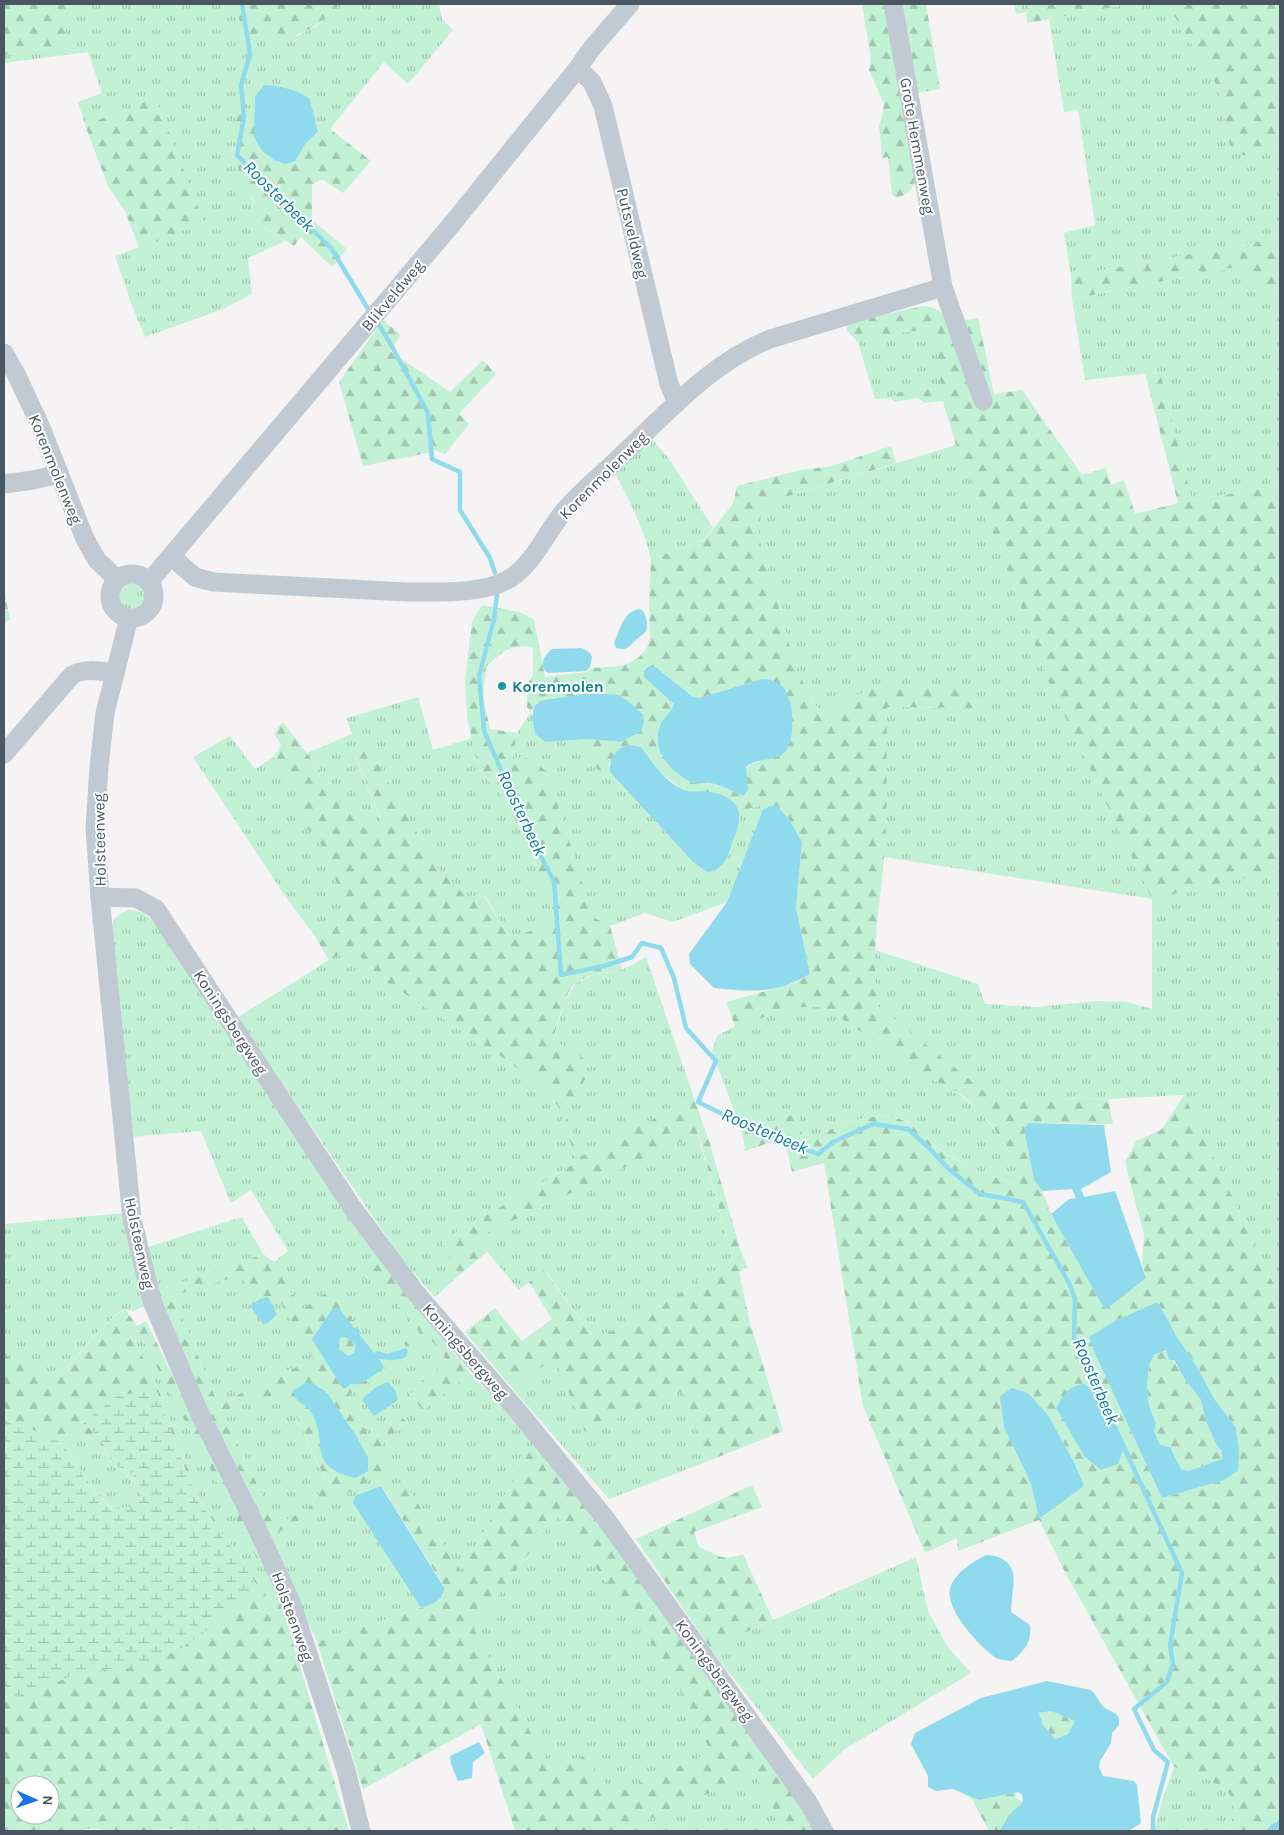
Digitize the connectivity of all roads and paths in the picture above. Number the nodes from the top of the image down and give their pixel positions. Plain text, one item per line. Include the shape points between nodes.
1 (630, 4) edge
2 (893, 4) edge
3 (578, 68) junction
4 (943, 287) junction
5 (4, 353) edge
6 (983, 401) dead end
7 (677, 403) junction
8 (59, 474) junction
9 (4, 484) edge
10 (172, 557) junction
11 (117, 579) junction
12 (150, 582) junction
13 (128, 618) junction
14 (114, 673) junction
15 (4, 754) edge
16 (100, 897) junction
17 (361, 1831) edge
18 (824, 1831) edge

1 - 3 street, Blikveldweg
2 - 4 street, Grote Hemmenweg
3 - 7 street, Putsveldweg via 592,82 604,106 669,384
3 - 10 street, Blikveldweg via 452,224
4 - 6 street, Grote Hemmenweg
4 - 7 street, Korenmolenweg via 748,347 706,376
5 - 8 street, Korenmolenweg via 40,424
7 - 10 street, Korenmolenweg via 562,514 528,562 514,575 491,586 407,592 213,582 195,577
8 - 9 street
8 - 11 street, Korenmolenweg via 84,539 97,560
10 - 12 street, Blikveldweg
11 - 12 street via 137,574
11 - 13 street via 110,591 111,604 114,611
12 - 13 street via 153,594 151,608 141,617
13 - 14 street, Holsteenweg
14 - 15 street via 88,670 72,675
14 - 16 street, Holsteenweg via 105,713 95,828
16 - 17 street, Holsteenweg via 132,1219 152,1301 198,1410 291,1602 346,1770
16 - 18 street, Koningsbergweg via 136,898 156,909 352,1207 416,1293 606,1519 808,1802

